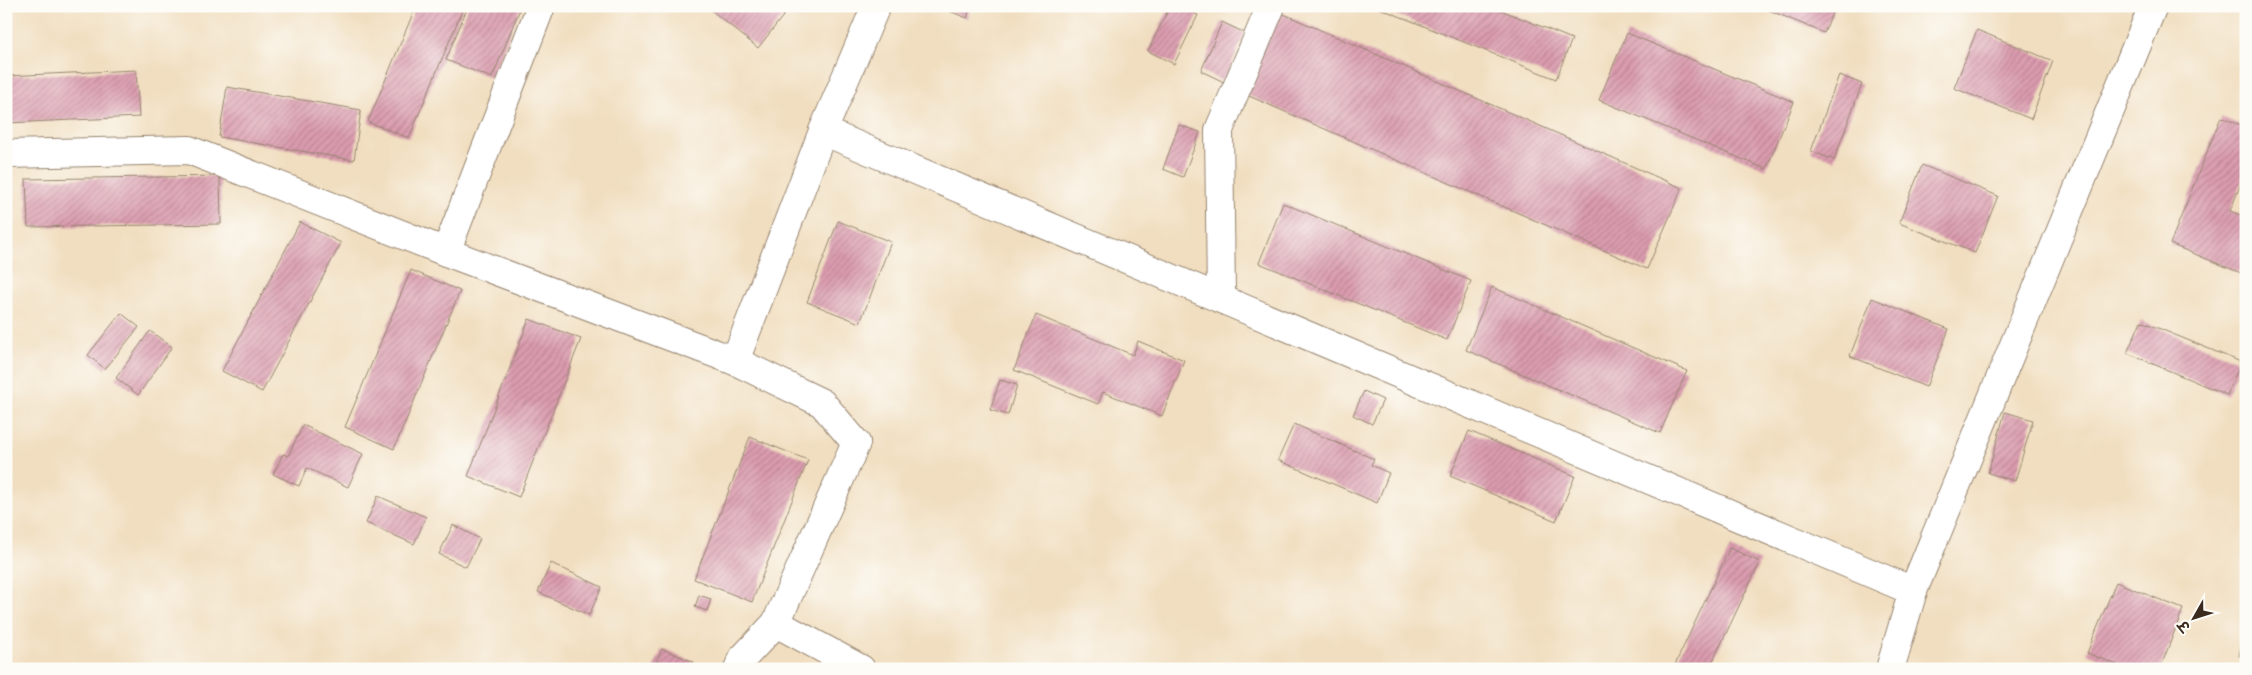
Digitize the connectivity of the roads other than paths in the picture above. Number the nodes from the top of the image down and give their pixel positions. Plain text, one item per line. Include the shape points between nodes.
1 (542, 6) edge
2 (876, 6) edge
3 (1271, 6) edge
4 (2152, 6) edge
5 (823, 131) junction
6 (6, 154) edge
7 (446, 252) junction
8 (1221, 297) junction
9 (735, 361) junction
10 (1913, 591) junction
11 (776, 623) junction
12 (738, 669) edge
13 (861, 669) edge
14 (1890, 669) edge

1 - 7 street
2 - 5 street
3 - 8 street via 1219,130
4 - 10 street
5 - 8 street
5 - 9 street
6 - 7 street via 189,150
7 - 9 street
8 - 10 street
9 - 11 street via 822,403 856,443
10 - 14 street
11 - 12 street via 742,659
11 - 13 street

